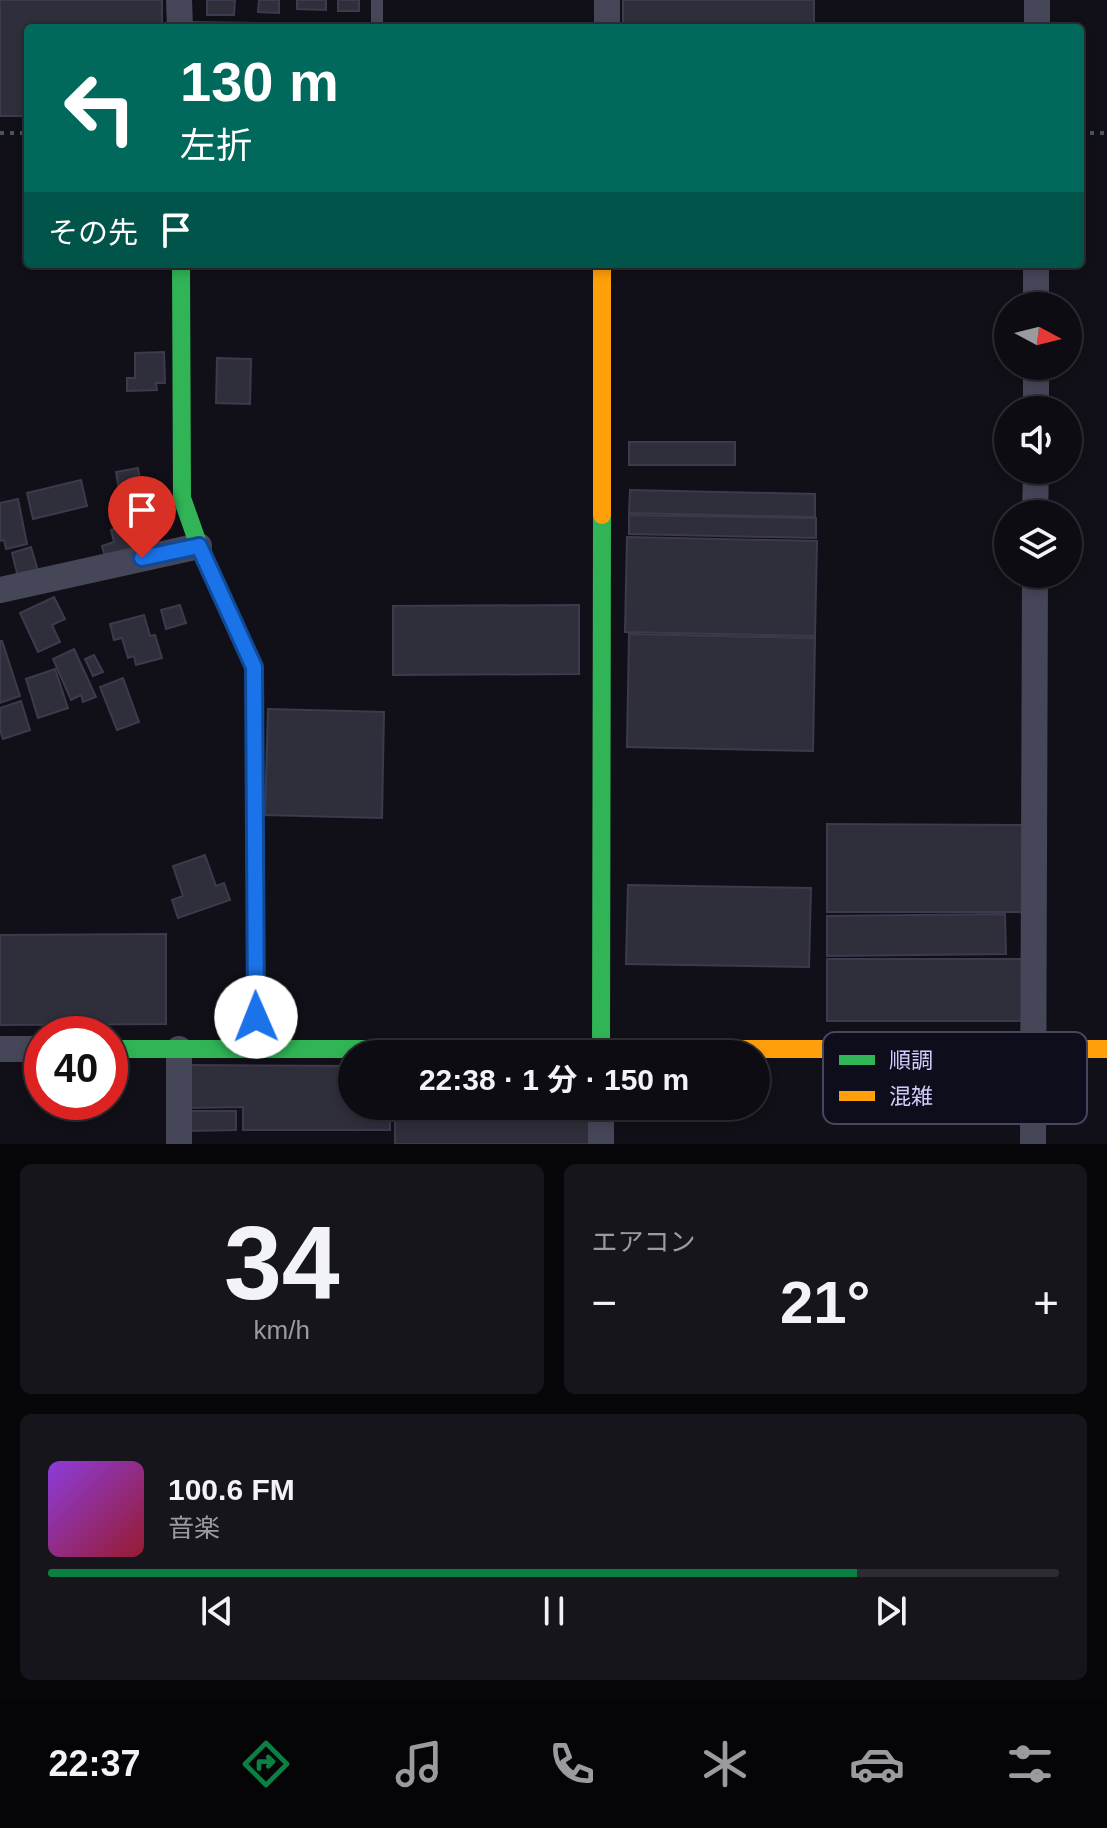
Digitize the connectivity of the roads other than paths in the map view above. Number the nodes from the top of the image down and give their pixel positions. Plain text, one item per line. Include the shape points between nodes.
1 (179, 0) edge
2 (377, 0) edge
3 (607, 0) edge
4 (1037, 0) edge
5 (180, 24) edge
6 (377, 24) edge
7 (607, 24) edge
8 (1037, 24) edge
9 (181, 268) edge
10 (602, 268) edge
11 (1036, 268) edge
12 (1036, 292) edge
13 (199, 546) junction
14 (1035, 588) edge
15 (0, 590) edge
16 (1033, 1032) edge
17 (601, 1040) edge
18 (0, 1049) edge
19 (24, 1049) edge
20 (128, 1049) edge
21 (179, 1049) junction
22 (256, 1049) junction
23 (338, 1050) edge
24 (823, 1050) edge
25 (770, 1051) edge
26 (601, 1120) edge
27 (179, 1144) edge
28 (601, 1144) edge

1 - 5 street
2 - 6 lane
3 - 7 street
4 - 8 street
9 - 13 street via 182,498
10 - 17 street
11 - 12 street
13 - 15 street
13 - 22 street via 254,667
14 - 16 street
18 - 19 street
20 - 21 street
21 - 22 street
21 - 27 street
22 - 23 street
24 - 25 street
26 - 28 street

